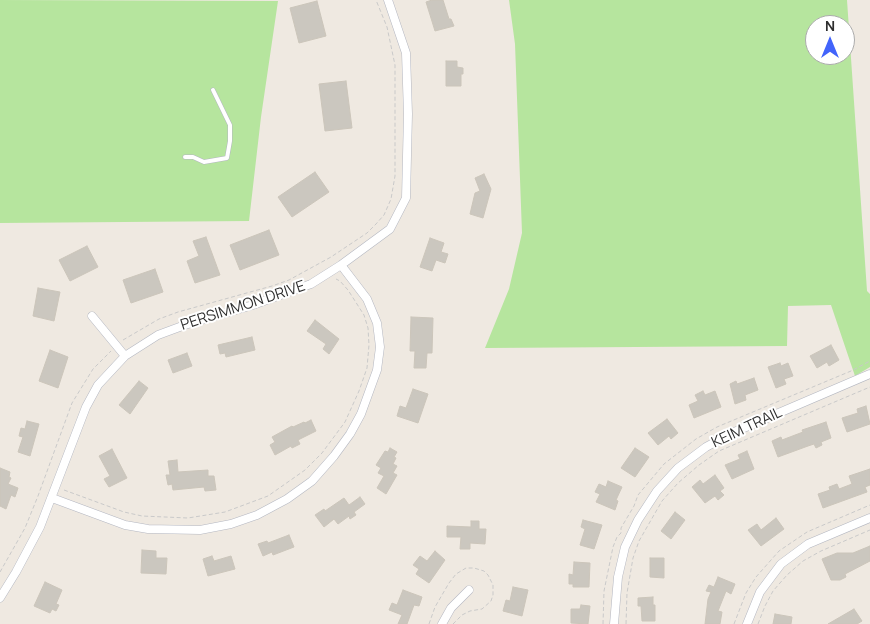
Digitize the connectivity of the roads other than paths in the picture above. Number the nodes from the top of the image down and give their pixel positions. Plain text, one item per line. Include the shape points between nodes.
1 (388, 0) edge
2 (213, 90) dead end
3 (185, 157) dead end
4 (341, 265) junction
5 (92, 316) dead end
6 (125, 356) junction
7 (870, 374) edge
8 (52, 498) junction
9 (870, 518) edge
10 (469, 590) dead end
11 (0, 598) edge
12 (442, 624) edge
13 (614, 624) edge
14 (746, 624) edge

1 - 4 street, PERSIMMON DRIVE via 406,53 406,198 390,229
2 - 3 lane via 230,125 227,158 204,162
4 - 6 street, PERSIMMON DRIVE via 311,284 158,335
4 - 8 street via 367,298 377,323 380,347 377,370 350,434 312,481 257,515 200,530 148,530 125,525
5 - 6 street
6 - 8 street, PERSIMMON DRIVE via 98,384 86,407
7 - 13 street, KEIM TRAIL via 732,432 678,468 656,491 625,547 618,577
8 - 11 street, PERSIMMON DRIVE via 28,551
9 - 14 street via 808,544 781,564 760,592
10 - 12 street via 451,608

